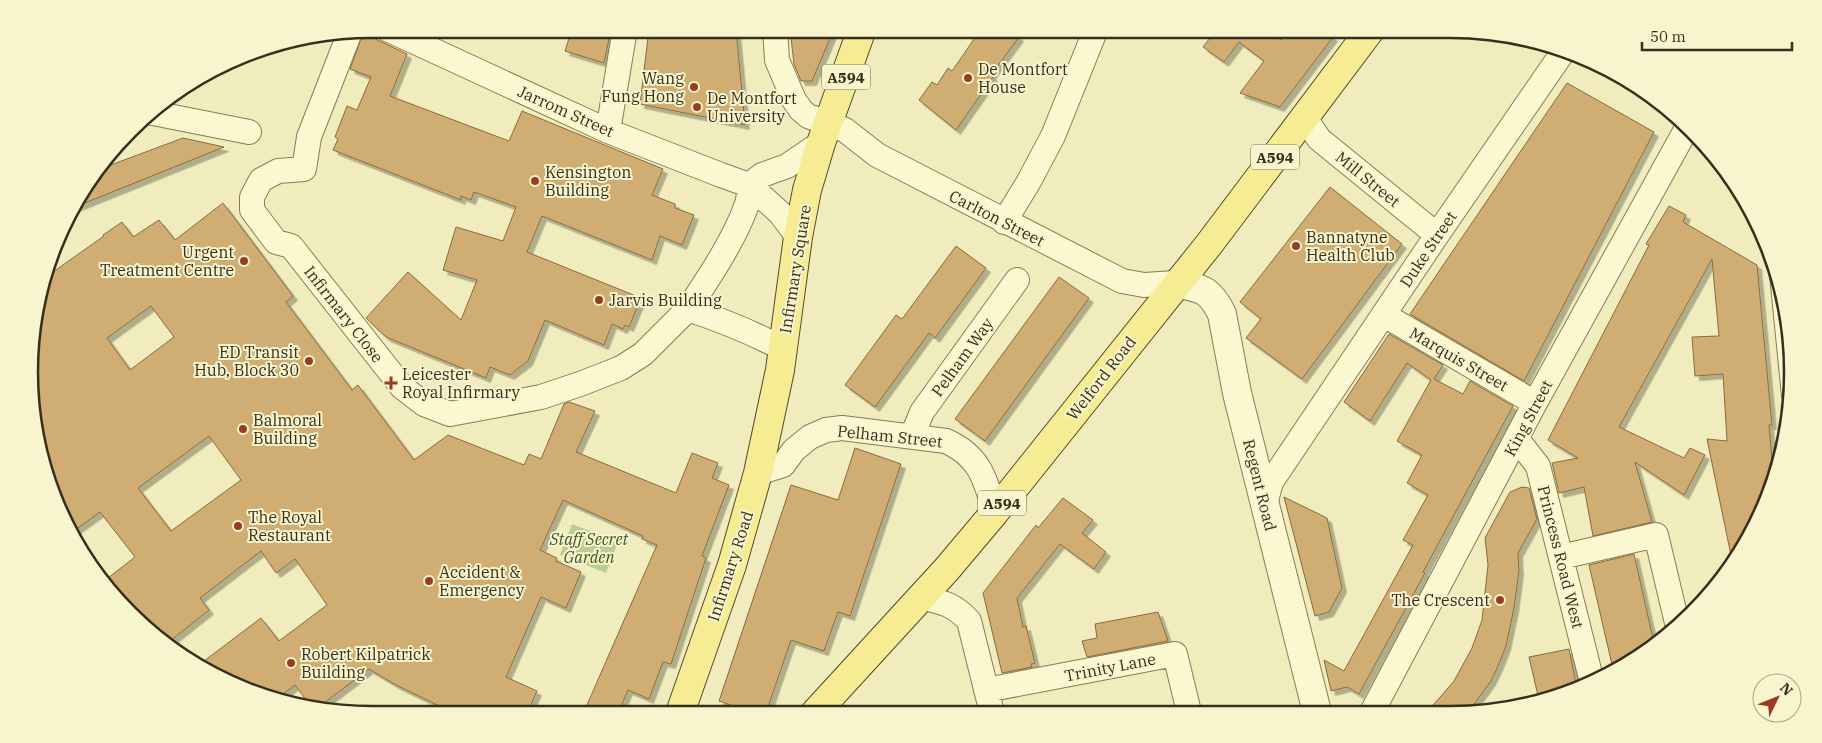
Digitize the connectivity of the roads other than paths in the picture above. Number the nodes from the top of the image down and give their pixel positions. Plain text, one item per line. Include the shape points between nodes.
1 (348, 38) edge
2 (406, 38) edge
3 (624, 38) edge
4 (776, 38) edge
5 (859, 38) edge
6 (1092, 38) edge
7 (1364, 38) edge
8 (1560, 56) edge
9 (159, 114) edge
10 (1305, 118) junction
11 (608, 131) junction
12 (250, 132) dead end
13 (824, 133) junction
14 (1684, 133) edge
15 (750, 185) junction
16 (1004, 222) junction
17 (1437, 235) junction
18 (798, 238) junction
19 (1017, 280) dead end
20 (1176, 283) junction
21 (688, 309) junction
22 (1384, 314) junction
23 (783, 350) junction
24 (1535, 402) junction
25 (770, 417) joint
26 (912, 436) junction
27 (1248, 438) junction
28 (1516, 439) junction
29 (1292, 450) junction
30 (758, 472) junction
31 (1265, 504) junction
32 (995, 512) junction
33 (1561, 556) junction
34 (920, 597) junction
35 (1676, 618) edge
36 (1590, 675) edge
37 (986, 690) junction
38 (683, 706) edge
39 (821, 706) edge
40 (990, 706) edge
41 (1188, 706) edge
42 (1316, 706) edge
43 (1375, 706) edge

1 - 21 street, Infirmary Close via 309,137 304,168 278,171 261,180 252,197 252,210 276,242 291,246 402,387 424,404 450,414 541,397 622,368 643,354
2 - 11 street, Jarrom Street
3 - 11 street
4 - 13 street, Carlton Street via 777,60 794,100
5 - 13 main road, A594
6 - 16 street via 1053,136
7 - 10 main road, Welford Road / A594
8 - 17 street, Duke Street
9 - 12 street
10 - 17 street, Mill Street via 1319,139
10 - 20 main road, Welford Road / A594
11 - 15 street, Jarrom Street
13 - 15 street via 786,166 762,175
13 - 16 street, Carlton Street via 845,130 877,155
13 - 18 main road, Infirmary Square / A594 via 807,190
14 - 24 street, King Street
15 - 18 street, Jarrom Street via 780,212
15 - 21 street via 738,224
16 - 20 street, Carlton Street via 1122,281 1144,285
17 - 22 street, Duke Street
18 - 23 main road, Infirmary Square / A594
19 - 26 street, Pelham Way via 922,412
20 - 27 street, Regent Road via 1204,290 1222,314
20 - 32 main road, Welford Road / A594
21 - 23 street via 750,332
22 - 24 street, Marquis Street
22 - 29 street, Duke Street
23 - 25 main road, Infirmary Square / A594
24 - 28 street, King Street
25 - 30 main road, Infirmary Road / A594
26 - 30 street, Pelham Street via 842,428 826,430 810,437 794,450 783,465
26 - 32 street, Pelham Street via 946,441 968,454 982,472
27 - 29 street via 1270,454
27 - 31 street, Regent Road
28 - 33 street, Princess Road West via 1538,466
28 - 43 street, King Street
29 - 31 street, Duke Street via 1271,482
30 - 38 main road, Infirmary Road / A594 via 732,565
31 - 42 street, Regent Road
32 - 34 main road, Welford Road / A594
33 - 35 street via 1656,535
33 - 36 street, Princess Road West
34 - 37 street via 950,605 969,622
34 - 39 main road, Welford Road / A594
37 - 40 street
37 - 41 street, Trinity Lane via 1175,654

